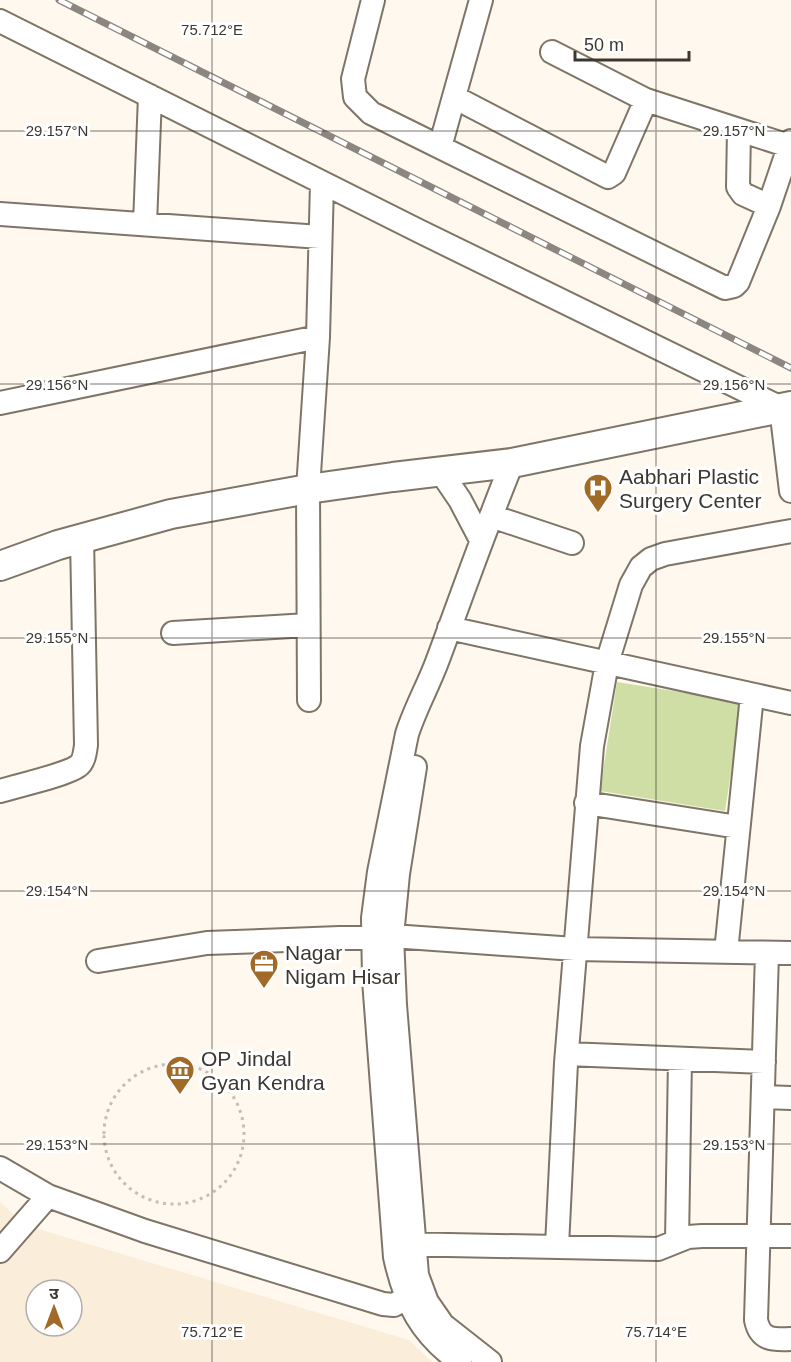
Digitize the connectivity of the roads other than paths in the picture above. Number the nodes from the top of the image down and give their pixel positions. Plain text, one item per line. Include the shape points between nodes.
1 (373, 0) edge
2 (481, 0) edge
3 (0, 21) edge
4 (552, 52) dead end
5 (150, 96) junction
6 (454, 98) junction
7 (646, 100) junction
8 (739, 130) junction
9 (790, 144) edge
10 (440, 147) junction
11 (322, 183) junction
12 (778, 198) edge
13 (0, 214) edge
14 (145, 224) junction
15 (320, 237) junction
16 (318, 337) junction
17 (0, 403) edge
18 (786, 407) edge
19 (512, 463) junction
20 (441, 472) junction
21 (308, 489) junction
22 (791, 491) edge
23 (490, 516) junction
24 (791, 531) edge
25 (82, 538) junction
26 (481, 540) junction
27 (572, 543) dead end
28 (0, 566) edge
29 (308, 625) junction
30 (449, 628) junction
31 (173, 633) dead end
32 (607, 663) junction
33 (752, 694) junction
34 (309, 700) dead end
35 (791, 703) edge
36 (0, 791) edge
37 (585, 803) junction
38 (738, 827) junction
39 (382, 937) junction
40 (575, 949) junction
41 (726, 952) junction
42 (767, 953) junction
43 (791, 953) edge
44 (98, 961) dead end
45 (567, 1054) junction
46 (680, 1059) junction
47 (764, 1062) junction
48 (763, 1097) junction
49 (791, 1098) edge
50 (0, 1168) edge
51 (48, 1196) junction
52 (759, 1235) junction
53 (791, 1236) edge
54 (677, 1241) junction
55 (404, 1244) junction
56 (558, 1246) junction
57 (0, 1251) edge
58 (415, 1294) junction
59 (791, 1339) edge
60 (460, 1362) edge
61 (490, 1362) edge

1 - 10 street via 353,80 355,97 371,113
2 - 6 street
3 - 5 street
4 - 7 street
5 - 11 street
5 - 14 street
6 - 7 street via 608,177 614,173
6 - 10 street
7 - 8 street
8 - 9 street
8 - 12 street via 738,187 743,194
9 - 12 street
10 - 12 street via 725,288 738,282
11 - 15 street
11 - 18 street
13 - 14 street
14 - 15 street
15 - 16 street
16 - 17 street
16 - 21 street
18 - 19 main road
18 - 22 street
19 - 20 main road
19 - 23 street
20 - 21 main road
20 - 26 street
21 - 25 main road via 171,514
21 - 29 street
23 - 26 street
23 - 27 street
24 - 32 street via 651,559 641,567 631,585
25 - 28 main road
25 - 36 street via 84,757 79,766 69,771
26 - 30 street
29 - 31 street
29 - 34 street
30 - 32 street
30 - 39 street via 435,665 398,874
32 - 33 street
32 - 37 street
33 - 35 street
33 - 38 street
37 - 38 street
37 - 40 street
38 - 41 street
39 - 40 street
39 - 44 street via 207,943
39 - 55 street via 394,1005
40 - 41 street
40 - 45 street
41 - 42 street
42 - 43 street
42 - 47 street
45 - 46 street
45 - 56 street
46 - 47 street
46 - 54 street
47 - 48 street
48 - 49 street
48 - 52 street
50 - 51 street
51 - 57 street
51 - 58 street via 383,1304 394,1305
52 - 53 street
52 - 54 street via 688,1237
52 - 59 street via 758,1329 777,1340
54 - 56 street via 658,1249
55 - 56 street
55 - 58 street via 417,1275
58 - 60 street via 420,1324
58 - 61 street via 427,1302 442,1325

